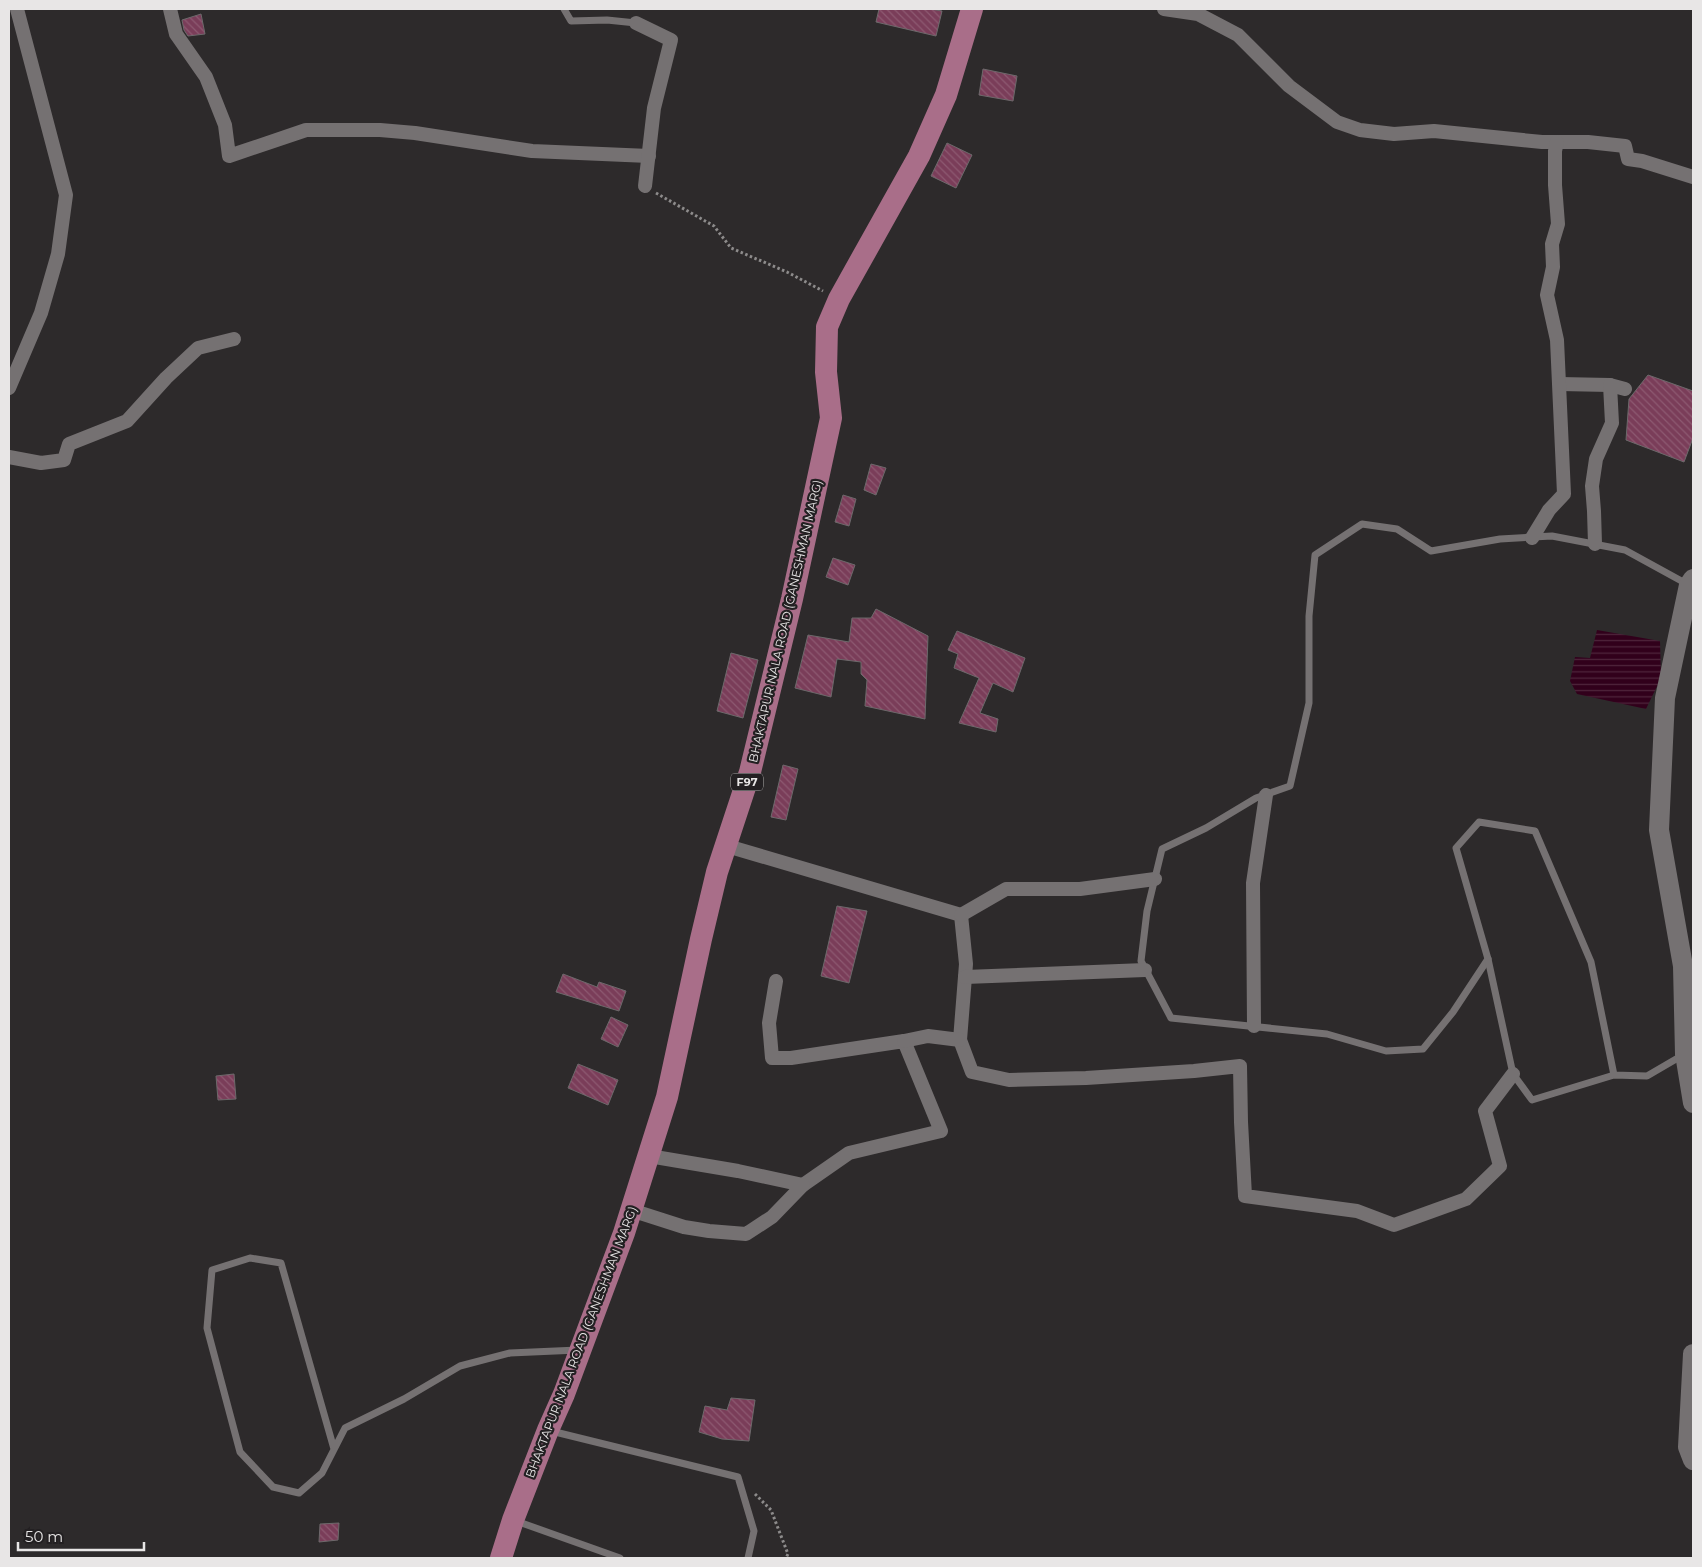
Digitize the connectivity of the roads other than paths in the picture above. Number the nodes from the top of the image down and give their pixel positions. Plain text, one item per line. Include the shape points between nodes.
1 (17, 9) edge
2 (170, 9) edge
3 (564, 9) edge
4 (972, 9) edge
5 (1164, 9) edge
6 (636, 23) joint
7 (1557, 142) junction
8 (649, 156) junction
9 (1693, 178) edge
10 (645, 186) road end
11 (234, 338) dead end
12 (1560, 384) junction
13 (1610, 385) junction
14 (9, 388) edge
15 (1625, 389) dead end
16 (9, 457) edge
17 (1532, 538) junction
18 (1595, 544) junction
19 (1691, 582) edge
20 (1266, 795) junction
21 (727, 846) junction
22 (1155, 879) junction
23 (961, 915) junction
24 (1488, 959) junction
25 (1145, 970) junction
26 (964, 977) junction
27 (776, 981) dead end
28 (1254, 1026) junction
29 (960, 1040) junction
30 (904, 1041) junction
31 (1685, 1054) junction
32 (1513, 1074) junction
33 (1614, 1075) junction
34 (1693, 1103) edge
35 (649, 1156) junction
36 (804, 1185) junction
37 (631, 1210) junction
38 (580, 1350) junction
39 (1693, 1354) edge
40 (548, 1430) junction
41 (334, 1449) junction
42 (1693, 1460) edge
43 (513, 1520) junction
44 (502, 1558) edge
45 (620, 1558) edge
46 (748, 1558) edge

1 - 14 street via 66,195 58,254 44,305
2 - 8 street via 176,34 206,77 224,125 229,156 306,130 380,130 532,151
3 - 6 lane via 571,21
4 - 21 main road, BHAKTAPUR NALA ROAD (GANESHMAN MARG) / F97 via 946,95 919,156 839,299 827,327 826,372 831,418 750,772
5 - 7 street via 1198,14 1238,35 1289,86 1337,122 1360,130 1394,134 1434,131
6 - 8 street via 671,40 654,108
7 - 9 street via 1625,146 1628,159
7 - 12 street via 1555,185 1558,224 1552,244 1553,267 1547,295 1557,340
8 - 10 street
11 - 16 street via 198,348 127,421 69,444 64,460 41,464
12 - 13 street
12 - 17 street via 1564,494 1549,510
13 - 15 street
13 - 18 street via 1612,423 1596,460 1592,486
17 - 18 lane via 1552,536
17 - 20 lane via 1500,539 1430,551 1397,529 1362,524 1315,555 1309,616 1310,703 1290,786
18 - 19 lane via 1625,550
19 - 31 main road via 1665,698 1660,830 1683,966
20 - 22 lane via 1162,849
20 - 28 street via 1253,883
21 - 23 street
21 - 35 main road, BHAKTAPUR NALA ROAD (GANESHMAN MARG) / F97 via 717,872 667,1097
22 - 23 street via 1080,889 1006,889
22 - 25 lane via 1147,911 1141,962
23 - 26 street via 966,964
24 - 28 lane via 1454,1012 1423,1049 1386,1051 1327,1034
24 - 32 lane
24 - 33 lane via 1456,848 1479,822 1535,831 1591,962
25 - 26 street
25 - 28 lane via 1171,1018
26 - 29 street
27 - 30 street via 769,1023 772,1058 792,1058
29 - 30 street via 928,1036
29 - 32 street via 972,1072 1009,1080 1086,1078 1240,1066 1245,1196 1357,1211 1394,1225 1466,1199 1500,1166 1485,1111
30 - 36 street via 941,1131 849,1153
31 - 33 lane via 1647,1076
31 - 34 main road
32 - 33 lane via 1532,1100
35 - 36 street via 738,1170
35 - 37 main road, BHAKTAPUR NALA ROAD (GANESHMAN MARG) / F97
36 - 37 street via 772,1217 746,1234 684,1227
37 - 38 main road, BHAKTAPUR NALA ROAD (GANESHMAN MARG) / F97
38 - 40 main road, BHAKTAPUR NALA ROAD (GANESHMAN MARG) / F97
38 - 41 lane via 510,1353 460,1366 345,1428
39 - 42 main road via 1688,1446
40 - 43 main road, BHAKTAPUR NALA ROAD (GANESHMAN MARG) / F97
40 - 46 lane via 738,1477 754,1531
41 - 41 lane via 322,1473 299,1493 274,1487 240,1452 208,1328 212,1270 250,1258 281,1263
43 - 44 main road, BHAKTAPUR NALA ROAD (GANESHMAN MARG) / F97
43 - 45 lane

